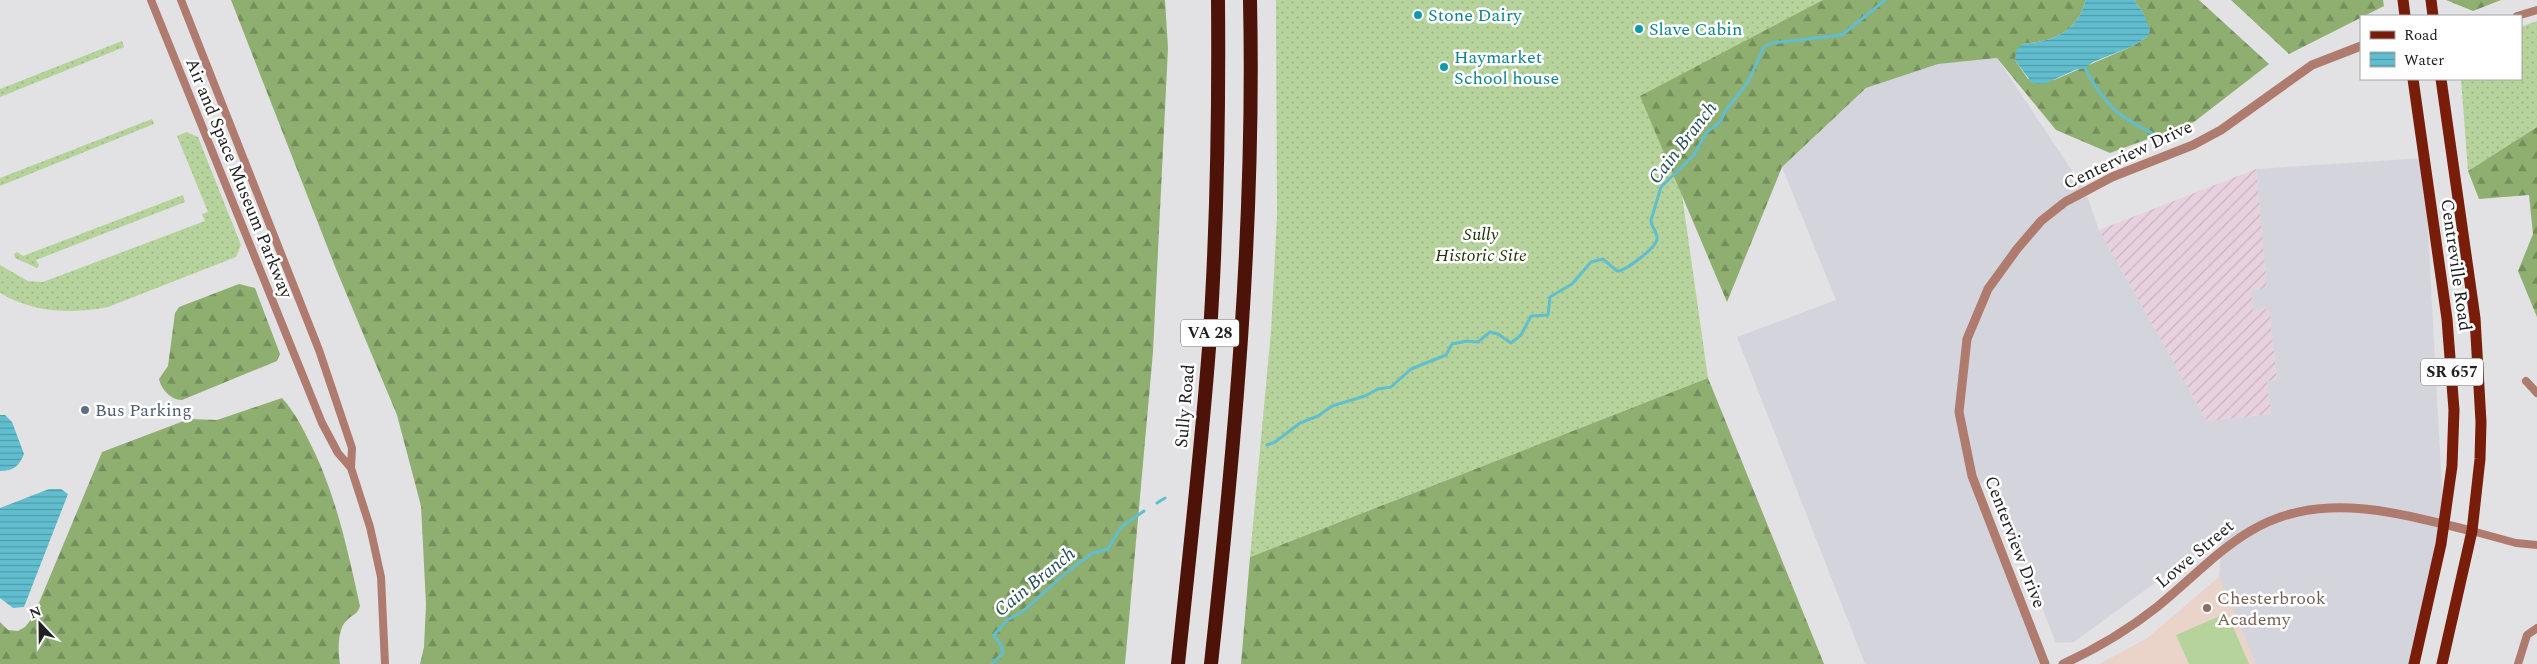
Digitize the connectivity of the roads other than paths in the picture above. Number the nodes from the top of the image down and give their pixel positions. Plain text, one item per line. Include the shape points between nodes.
1 (151, 0) edge
2 (181, 0) edge
3 (1218, 0) edge
4 (1250, 0) edge
5 (2403, 0) edge
6 (2431, 0) edge
7 (2537, 10) edge
8 (2405, 15) edge
9 (2433, 15) edge
10 (2520, 15) edge
11 (2360, 46) edge
12 (2413, 80) edge
13 (2441, 80) edge
14 (2526, 382) dead end
15 (2537, 393) edge
16 (351, 468) junction
17 (2444, 524) junction
18 (2472, 531) junction
19 (2537, 545) edge
20 (2537, 628) edge
21 (385, 664) edge
22 (1178, 664) edge
23 (1211, 664) edge
24 (2045, 664) edge
25 (2063, 664) edge
26 (2414, 664) edge
27 (2442, 664) edge
28 (2518, 664) edge

1 - 16 street, Air and Space Museum Parkway via 322,423 338,453
2 - 16 street, Air and Space Museum Parkway via 322,358 352,448
3 - 22 highway, Sully Road / VA 28 via 1216,190 1209,346
4 - 23 highway, VA 28 via 1250,147 1241,350
5 - 8 main road
6 - 9 main road
7 - 10 street
11 - 24 street, Centerview Drive via 2312,65 2221,130 2193,145 2112,177 2065,202 2041,221 1988,289 1967,339 1959,412 1972,476
12 - 17 main road, Centreville Road / SR 657 via 2453,381 2452,456
13 - 18 main road, Centreville Road / SR 657 via 2479,361 2480,459
14 - 15 street
16 - 21 street via 370,527 381,577
17 - 18 street, Lowe Street
17 - 25 street, Lowe Street via 2350,508 2312,509 2270,520 2232,541 2156,607 2123,631
17 - 26 main road, Centreville Road / SR 657
18 - 19 street, Lowe Street
18 - 27 main road, Centreville Road / SR 657
20 - 28 street via 2527,635

